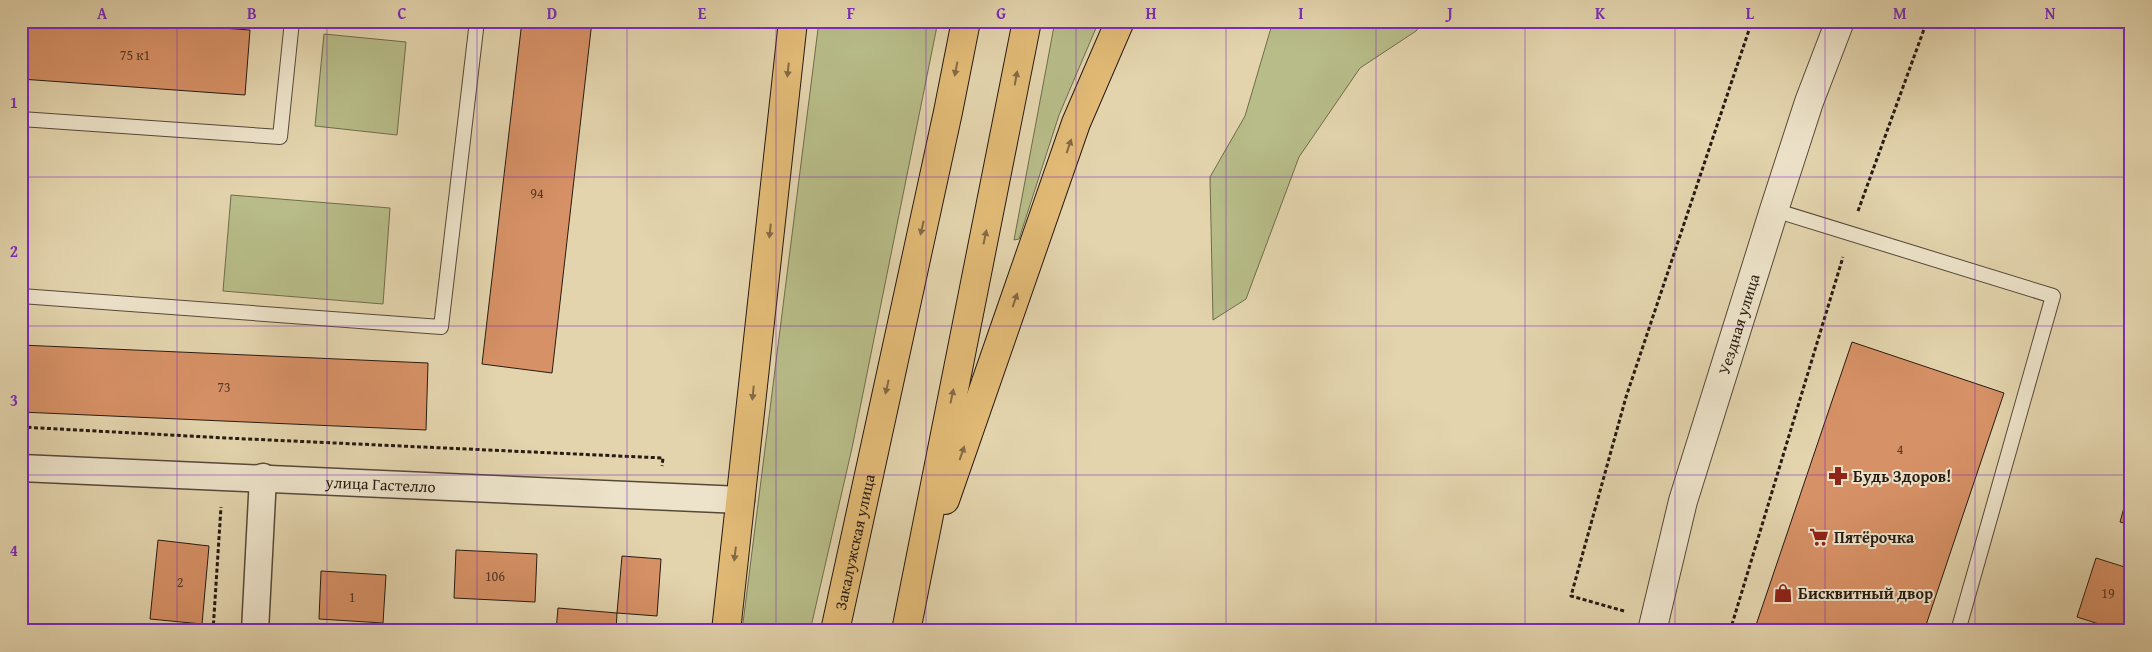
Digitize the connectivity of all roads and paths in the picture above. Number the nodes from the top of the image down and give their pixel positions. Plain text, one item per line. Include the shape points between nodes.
1 (292, 21) edge
2 (477, 21) edge
3 (793, 21) edge
4 (966, 21) edge
5 (1027, 21) edge
6 (1120, 21) edge
7 (1752, 21) edge
8 (1840, 21) edge
9 (1927, 21) edge
10 (21, 119) edge
11 (1774, 210) junction
12 (1850, 234) junction
13 (21, 296) edge
14 (21, 426) edge
15 (226, 438) junction
16 (21, 468) edge
17 (223, 476) junction
18 (263, 477) junction
19 (660, 494) junction
20 (741, 500) junction
21 (916, 581) junction
22 (1653, 625) edge
23 (214, 631) edge
24 (255, 631) edge
25 (726, 631) edge
26 (835, 631) edge
27 (906, 631) edge
28 (1702, 631) edge
29 (1730, 631) edge
30 (1958, 631) edge

1 - 10 lane via 280,137
2 - 13 lane via 441,327
3 -> 20 main road
4 -> 26 main road, Закалужская улица
21 -> 5 main road
21 -> 6 main road via 1076,123
7 - 22 path via 1626,397 1571,596
8 - 11 street, Уездная улица via 1809,102
9 - 12 path
11 - 12 lane
11 - 22 street, Уездная улица via 1683,501
12 - 29 path
12 - 30 lane via 2053,296
14 - 15 path
15 - 17 path
15 - 19 path via 663,458
16 - 17 street, улица Гастелло
17 - 18 street, улица Гастелло
17 - 23 path
18 - 19 street, улица Гастелло
18 - 24 street
19 - 20 street, улица Гастелло
20 -> 25 main road
21 - 27 main road
22 - 28 path

